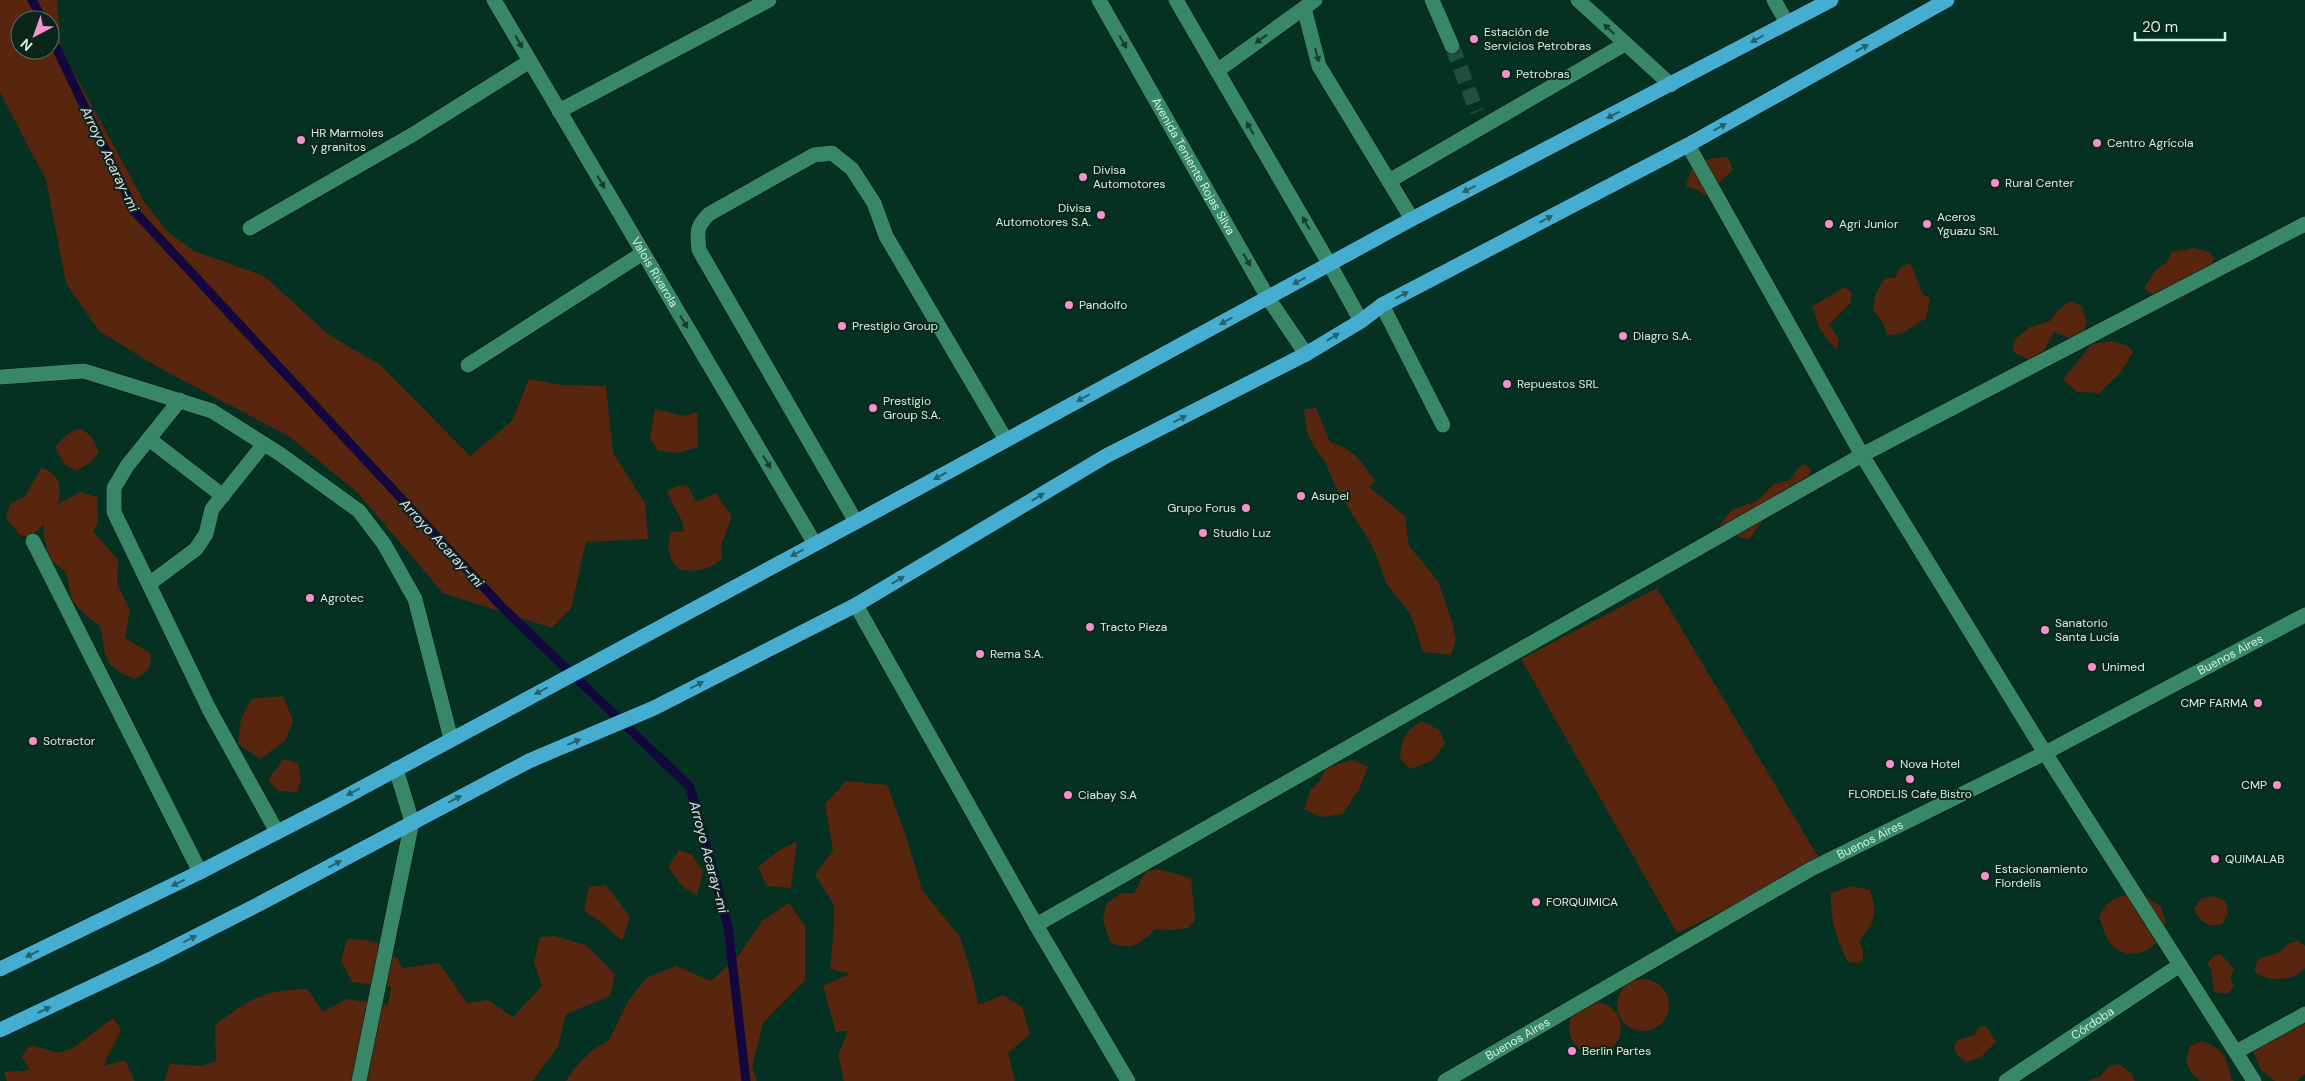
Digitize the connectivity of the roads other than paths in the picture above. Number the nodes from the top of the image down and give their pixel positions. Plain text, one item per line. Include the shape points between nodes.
1 (494, 0) edge
2 (769, 0) edge
3 (1099, 0) edge
4 (1176, 0) edge
5 (1432, 0) edge
6 (1578, 0) edge
7 (1774, 0) edge
8 (1831, 0) edge
9 (1947, 0) edge
10 (1310, 4) edge
11 (1787, 23) junction
12 (1625, 44) junction
13 (1452, 46) tunnel mouth
14 (530, 61) junction
15 (1217, 71) junction
16 (1671, 85) junction
17 (559, 111) junction
18 (1688, 145) junction
19 (1389, 181) junction
20 (1412, 219) junction
21 (2305, 224) edge
22 (250, 228) dead end
23 (643, 253) junction
24 (1330, 265) junction
25 (1268, 298) junction
26 (1382, 305) junction
27 (1361, 321) junction
28 (1306, 354) junction
29 (468, 365) dead end
30 (0, 377) edge
31 (180, 400) junction
32 (1442, 425) dead end
33 (149, 439) junction
34 (1006, 440) junction
35 (264, 444) junction
36 (1862, 455) junction
37 (222, 496) junction
38 (856, 522) junction
39 (33, 541) dead end
40 (815, 544) junction
41 (149, 584) junction
42 (856, 605) junction
43 (2305, 615) edge
44 (451, 739) junction
45 (2044, 753) junction
46 (396, 769) junction
47 (412, 822) junction
48 (277, 832) junction
49 (200, 872) junction
50 (1036, 925) junction
51 (2180, 965) junction
52 (0, 969) edge
53 (2305, 1014) edge
54 (0, 1030) edge
55 (2236, 1052) junction
56 (359, 1081) edge
57 (1128, 1081) edge
58 (1445, 1081) edge
59 (2006, 1081) edge
60 (2254, 1081) edge

1 -> 14 street, Valois Rivarola
2 - 17 street
3 -> 25 street, Avenida Teniente Rojas Silva
4 - 15 street
5 - 13 street
12 -> 6 street
7 - 11 street
8 - 11 highway
18 -> 9 highway
10 -> 15 street
10 -> 19 street via 1320,66
11 -> 16 highway
12 - 16 street
12 - 19 street via 1481,119
14 - 17 street, Valois Rivarola
14 - 22 street via 412,135
24 -> 15 street
16 -> 20 highway
17 -> 23 street, Valois Rivarola
26 -> 18 highway
18 - 36 street
19 - 20 street
20 - 24 highway
21 - 36 street
23 - 29 street
23 -> 40 street, Valois Rivarola
24 -> 25 highway
24 - 27 street
25 - 28 street, Avenida Teniente Rojas Silva
25 -> 34 highway
26 - 27 highway
26 - 32 street
28 -> 27 highway
42 -> 28 highway via 1106,456
30 - 31 street via 84,371
31 - 33 street
31 - 35 street via 212,411
33 - 37 street
33 - 41 street via 114,488 114,512
34 -> 38 highway
34 - 38 street via 886,236 874,203 852,169 832,152 814,155 709,214 699,224 698,250
35 - 37 street
35 - 44 street via 359,511 384,544 414,599
36 - 45 street
36 - 50 street
37 - 41 street via 212,509 206,534 196,549
38 - 40 highway
39 - 49 street
40 -> 44 highway
41 - 48 street via 209,710
47 -> 42 highway via 529,761 654,708
42 - 50 street
43 - 45 street, Buenos Aires
44 - 46 highway
45 - 51 street
45 - 58 street, Buenos Aires via 1810,869
46 - 47 street
46 -> 48 highway
54 -> 47 highway via 155,957
47 - 56 street
48 - 49 highway
49 -> 52 highway
50 - 57 street
51 - 55 street
51 - 59 street, Córdoba
53 - 55 street
55 - 60 street

